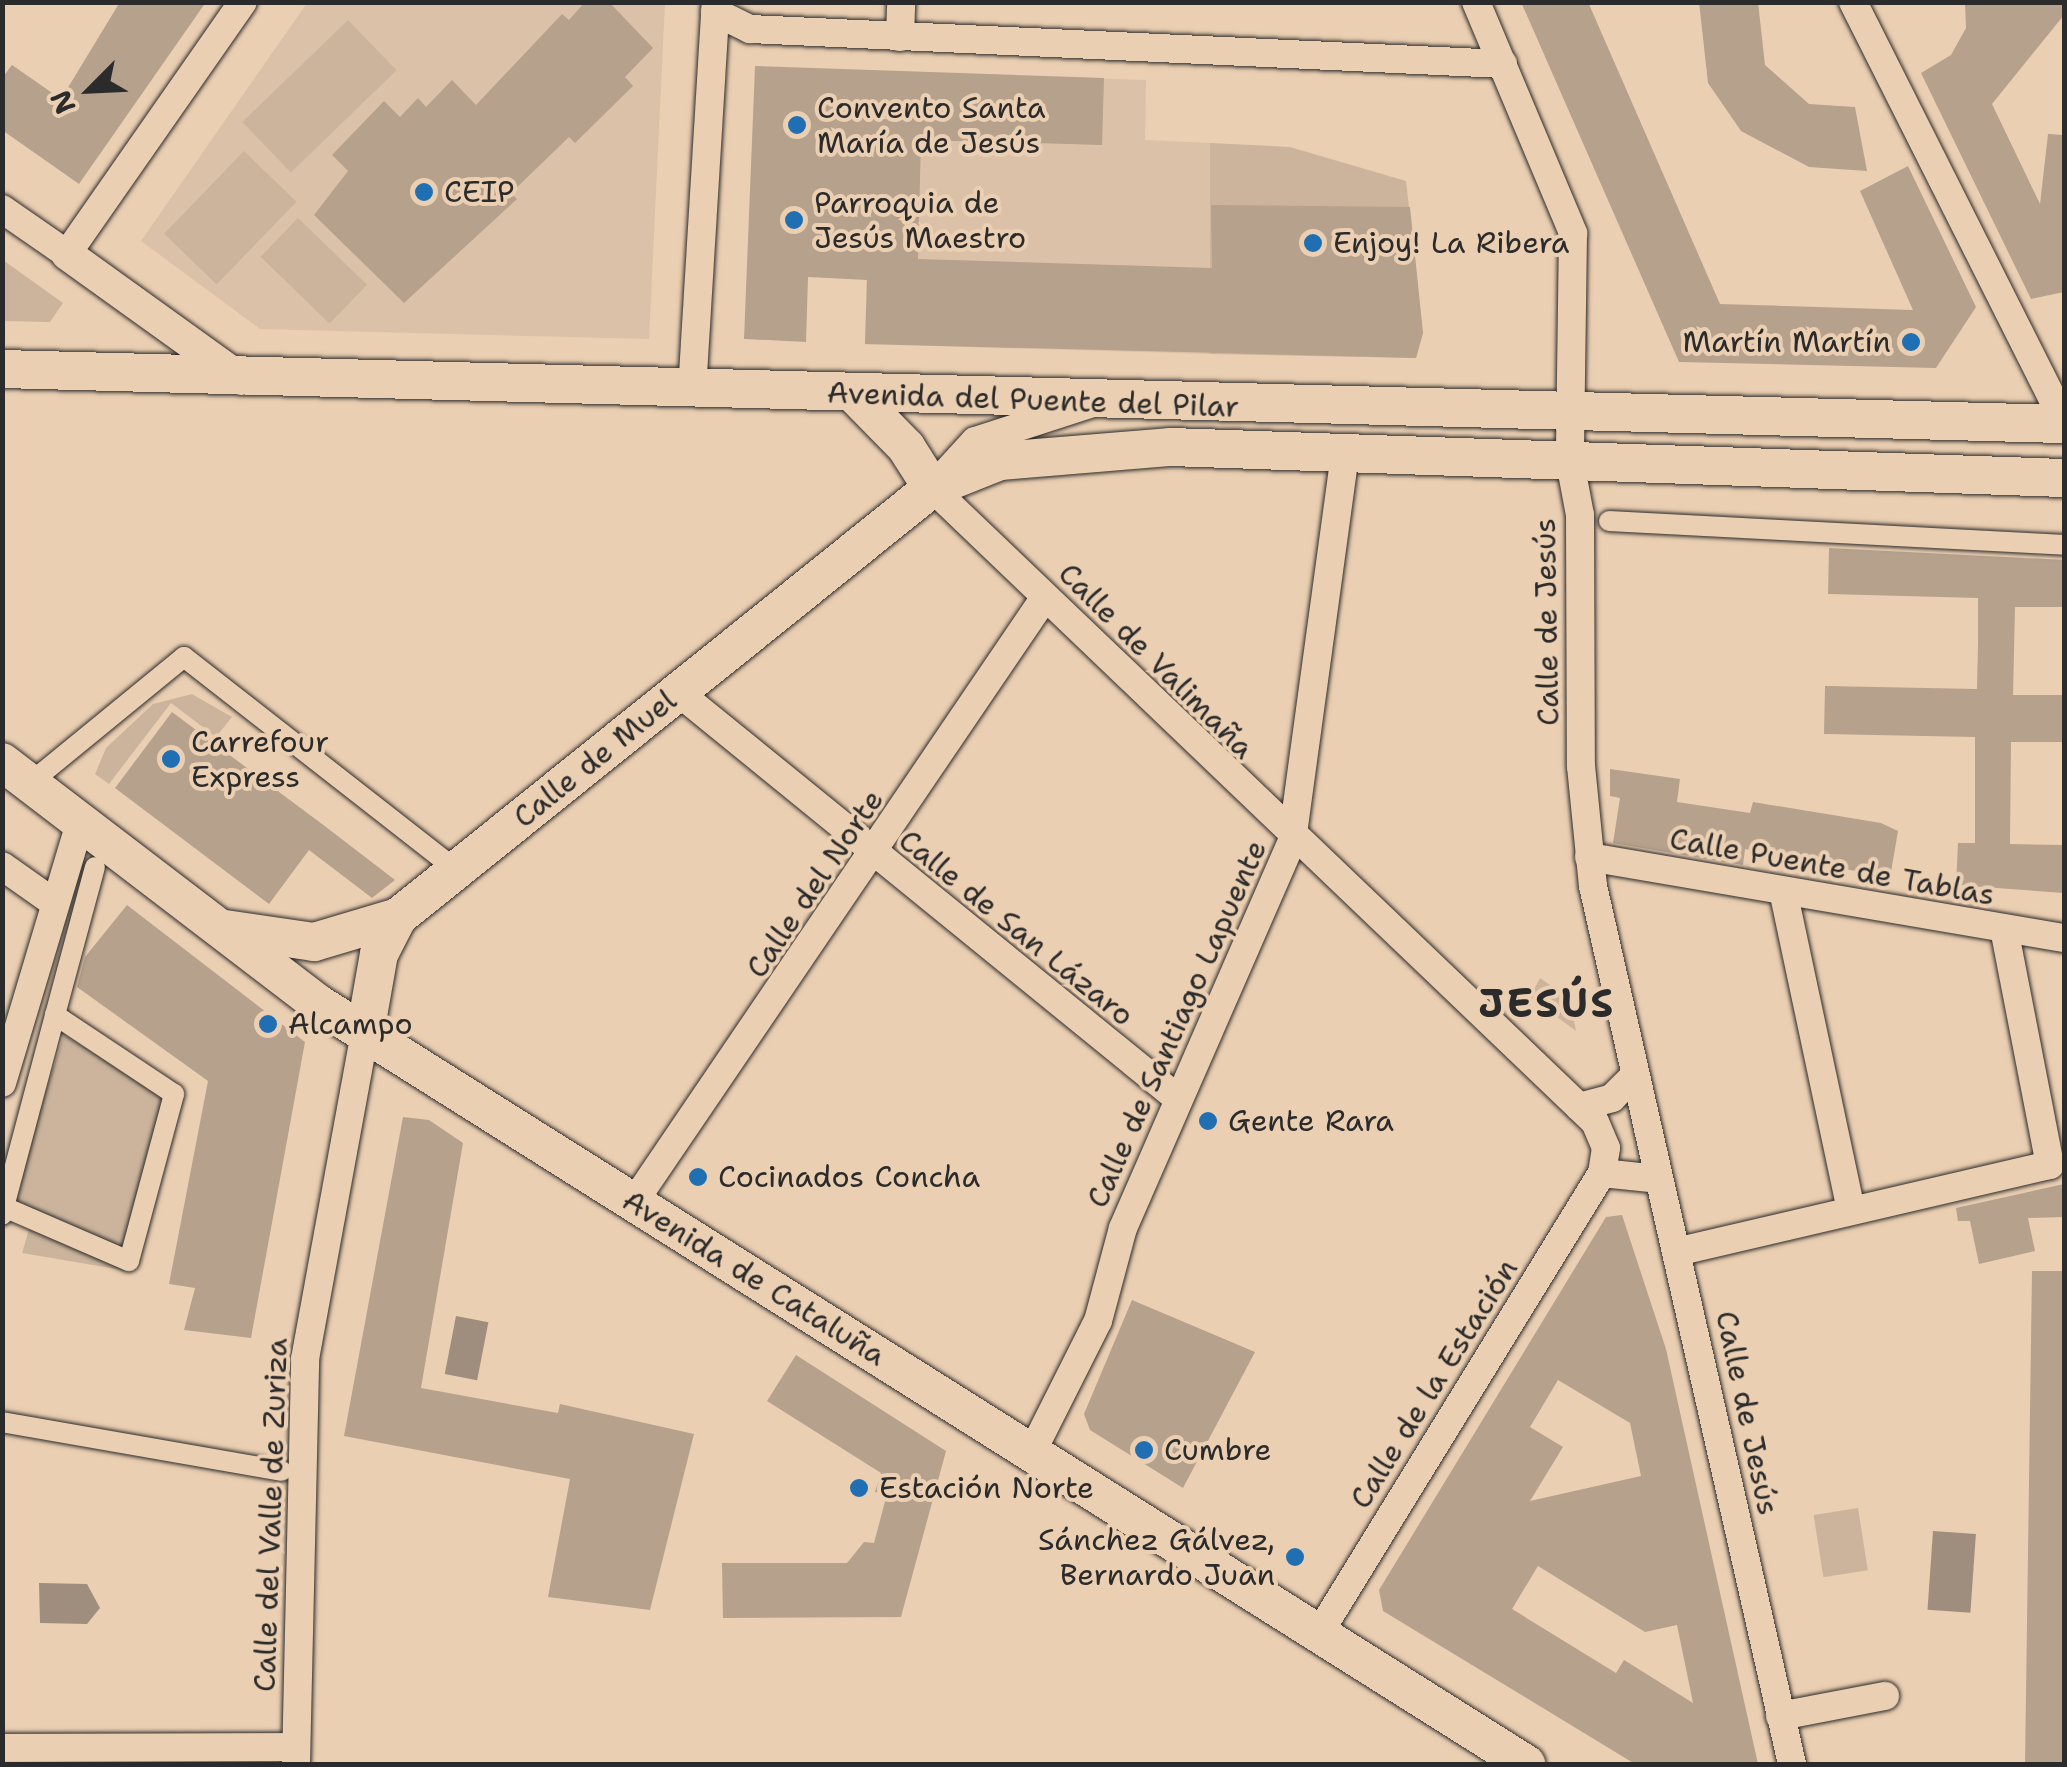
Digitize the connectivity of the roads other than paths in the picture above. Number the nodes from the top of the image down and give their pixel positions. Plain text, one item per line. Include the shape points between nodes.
1 (243, 2) edge
2 (901, 2) edge
3 (1476, 2) edge
4 (1853, 2) edge
5 (715, 7) edge
6 (900, 37) junction
7 (1503, 64) junction
8 (2, 209) edge
9 (68, 254) junction
10 (2, 369) edge
11 (241, 379) junction
12 (692, 390) junction
13 (853, 393) junction
14 (1094, 403) junction
15 (1571, 414) junction
16 (2064, 423) edge
17 (1345, 454) junction
18 (1570, 462) junction
19 (2064, 478) edge
20 (932, 488) junction
21 (1609, 522) dead end
22 (2064, 545) edge
23 (1045, 598) junction
24 (678, 692) junction
25 (16, 772) edge
26 (81, 820) junction
27 (1292, 841) junction
28 (874, 856) junction
29 (1589, 857) junction
30 (2, 866) edge
31 (94, 866) dead end
32 (457, 870) junction
33 (1784, 895) junction
34 (53, 902) junction
35 (398, 917) junction
36 (225, 928) junction
37 (2004, 929) junction
38 (2064, 938) edge
39 (55, 1015) junction
40 (366, 1033) junction
41 (1633, 1078) junction
42 (2, 1083) edge
43 (1176, 1098) junction
44 (1579, 1107) junction
45 (1602, 1173) junction
46 (1658, 1180) junction
47 (634, 1202) junction
48 (1851, 1208) junction
49 (3, 1211) edge
50 (1676, 1252) junction
51 (2, 1422) edge
52 (1032, 1454) junction
53 (282, 1471) dead end
54 (1322, 1630) junction
55 (1885, 1696) dead end
56 (1780, 1716) junction
57 (2, 1748) edge
58 (207, 1756) edge
59 (296, 1756) edge
60 (1526, 1764) edge
61 (1792, 1764) edge

1 - 9 street
2 - 6 street
3 - 7 street, Calle de Jesús
4 - 16 street
5 - 6 street via 750,29
5 - 12 street
6 - 7 street
7 - 15 street, Calle de Jesús via 1573,233
8 - 9 street
9 - 11 street
10 - 11 main road, Avenida del Puente del Pilar
11 - 12 main road, Avenida del Puente del Pilar
12 - 13 main road, Avenida del Puente del Pilar
13 - 14 main road, Avenida del Puente del Pilar
13 - 20 main road via 906,447
14 - 15 main road, Avenida del Puente del Pilar
14 - 20 street via 975,441
15 - 16 main road, Avenida del Puente del Pilar
15 - 18 street, Calle de Jesús
17 - 18 main road, Avenida del Puente del Pilar
17 - 20 main road, Avenida del Puente del Pilar via 1171,447 1024,458 963,471
17 - 27 street, Calle de Santiago Lapuente
18 - 19 main road, Avenida del Puente del Pilar
18 - 29 street, Calle de Jesús via 1580,515
20 - 23 street, Calle de Valimaña
20 - 24 main road, Calle de Muel
21 - 22 street
23 - 27 street, Calle de Valimaña
23 - 28 street, Calle del Norte
24 - 28 street, Calle de San Lázaro
24 - 32 main road, Calle de Muel
25 - 26 main road, Avenida de Cataluña
25 - 32 street via 184,657
26 - 34 street
26 - 36 main road, Avenida de Cataluña
27 - 43 street, Calle de Santiago Lapuente via 1196,1071
27 - 44 street, Calle de Valimaña
28 - 43 street, Calle de San Lázaro
28 - 47 street, Calle del Norte
29 - 33 street, Calle Puente de Tablas
29 - 41 street, Calle de Jesús
30 - 34 street
31 - 39 street
32 - 35 main road, Calle de Muel
33 - 37 street, Calle Puente de Tablas
33 - 48 street
34 - 42 street
35 - 36 main road, Calle de Muel via 314,942
35 - 40 main road via 378,954
36 - 40 main road, Avenida de Cataluña
37 - 38 street, Calle Puente de Tablas
37 - 48 street via 2050,1165
39 - 49 street
39 - 49 street via 174,1094 129,1262
40 - 47 main road, Avenida de Cataluña
40 - 59 street, Calle del Valle de Zuriza via 305,1359
41 - 44 street via 1612,1098
41 - 46 street, Calle de Jesús
43 - 52 street, Calle de Santiago Lapuente via 1122,1228 1098,1320
44 - 45 street via 1604,1138
45 - 46 street
45 - 54 street, Calle de la Estación
46 - 50 street, Calle de Jesús
47 - 52 main road, Avenida de Cataluña
48 - 50 street
50 - 56 street, Calle de Jesús
51 - 53 street
52 - 54 main road, Avenida de Cataluña
54 - 60 main road, Avenida de Cataluña
55 - 56 street
56 - 61 street, Calle de Jesús
57 - 58 street
58 - 59 street

